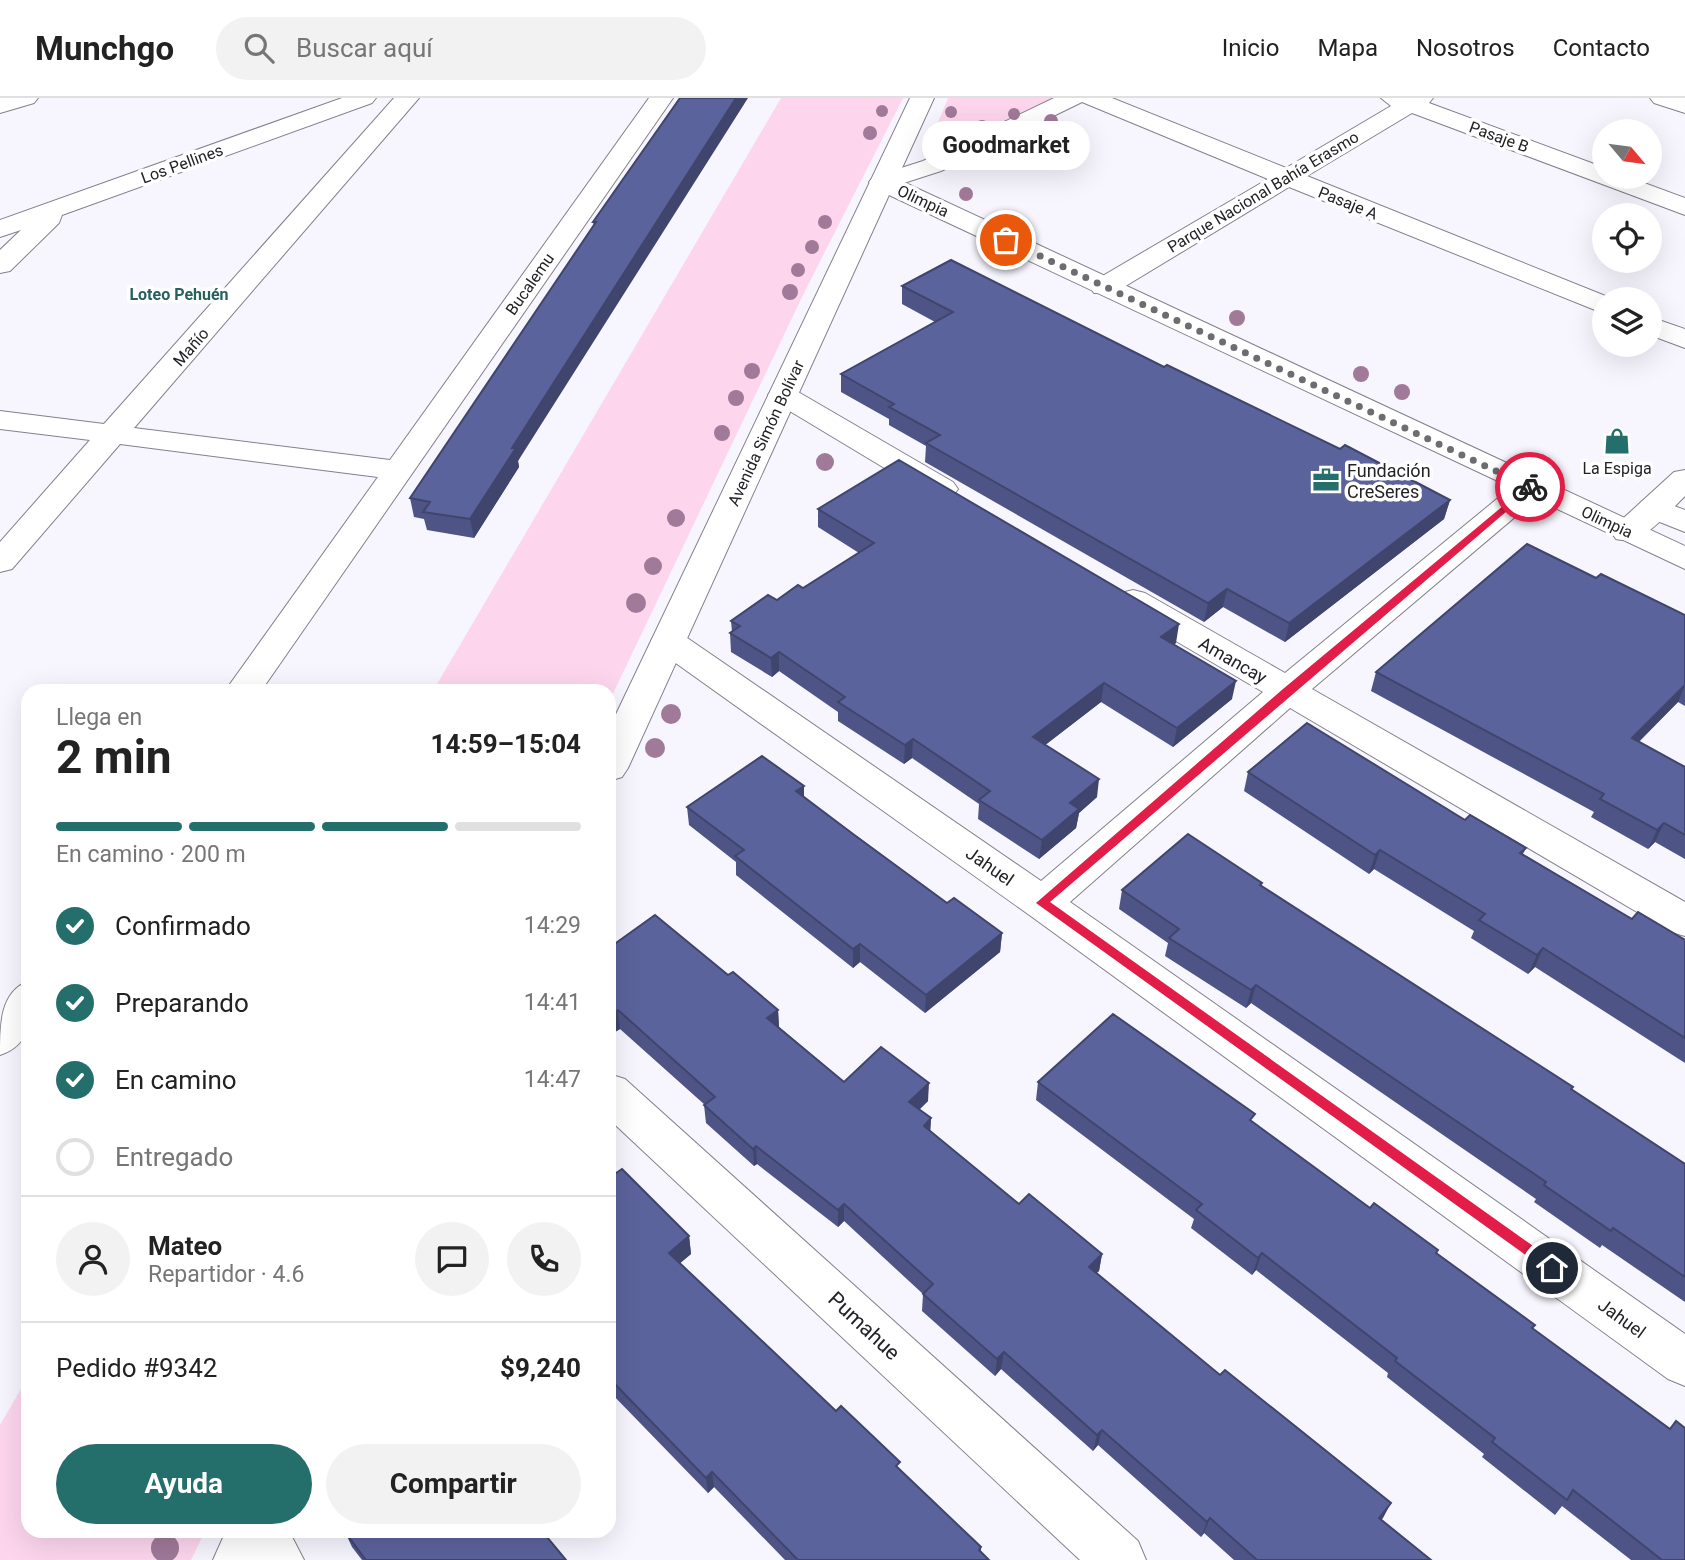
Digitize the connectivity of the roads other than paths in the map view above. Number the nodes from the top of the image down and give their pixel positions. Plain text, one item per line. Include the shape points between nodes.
1 (26, 98) edge
2 (407, 98) edge
3 (661, 98) edge
4 (922, 98) edge
5 (1073, 98) edge
6 (1091, 98) edge
7 (1661, 98) edge
8 (357, 99) edge
9 (1408, 100) edge
10 (0, 106) edge
11 (1685, 106) edge
12 (1592, 172) edge
13 (1286, 178) junction
14 (882, 183) junction
15 (1638, 189) edge
16 (1685, 206) edge
17 (59, 208) junction
18 (0, 229) edge
19 (0, 265) edge
20 (1104, 286) junction
21 (1592, 301) edge
22 (1662, 330) edge
23 (1685, 339) edge
24 (783, 395) junction
25 (0, 420) edge
26 (115, 435) junction
27 (398, 470) junction
28 (1685, 479) edge
29 (1531, 487) junction
30 (975, 508) edge
31 (1653, 508) junction
32 (1685, 522) edge
33 (1627, 532) junction
34 (1685, 559) edge
35 (0, 562) edge
36 (1107, 585) edge
37 (668, 642) junction
38 (248, 684) edge
39 (1287, 691) junction
40 (616, 753) edge
41 (1042, 903) junction
42 (1685, 922) edge
43 (21, 1008) edge
44 (0, 1038) edge
45 (616, 1098) edge
46 (1685, 1363) edge
47 (251, 1538) edge
48 (260, 1538) edge
49 (240, 1560) edge
50 (277, 1560) edge
51 (1119, 1560) edge

1 - 10 street
2 - 26 street, Mañío
3 - 27 street, Bucalemu
4 - 14 street, Avenida Simón Bolívar
5 - 14 street via 932,166
6 - 13 street, Pasaje A
7 - 11 street
8 - 17 street, Los Pellines
9 - 12 street, Pasaje B
9 - 13 street, Parque Nacional Bahía Erasmo
13 - 20 street, Parque Nacional Bahía Erasmo
13 - 21 street, Pasaje A
14 - 20 street, Olimpia
14 - 24 street, Avenida Simón Bolívar
15 - 16 street, Pasaje B
17 - 18 street, Los Pellines
17 - 19 street
20 - 29 street, Olimpia
22 - 23 street
24 - 30 street
24 - 37 street, Avenida Simón Bolívar
25 - 26 street
26 - 27 street
26 - 35 street, Mañío
27 - 38 street, Bucalemu
28 - 31 street
29 - 33 street, Olimpia
29 - 39 street
31 - 32 street, Olimpia
31 - 33 street
33 - 34 street, Olimpia
36 - 39 street, Amancay
37 - 40 street, Avenida Simón Bolívar
37 - 41 street, Jahuel
39 - 41 street
39 - 42 street, Amancay
41 - 46 street, Jahuel
43 - 44 street
45 - 51 street, Pumahue
47 - 49 street
48 - 50 street

